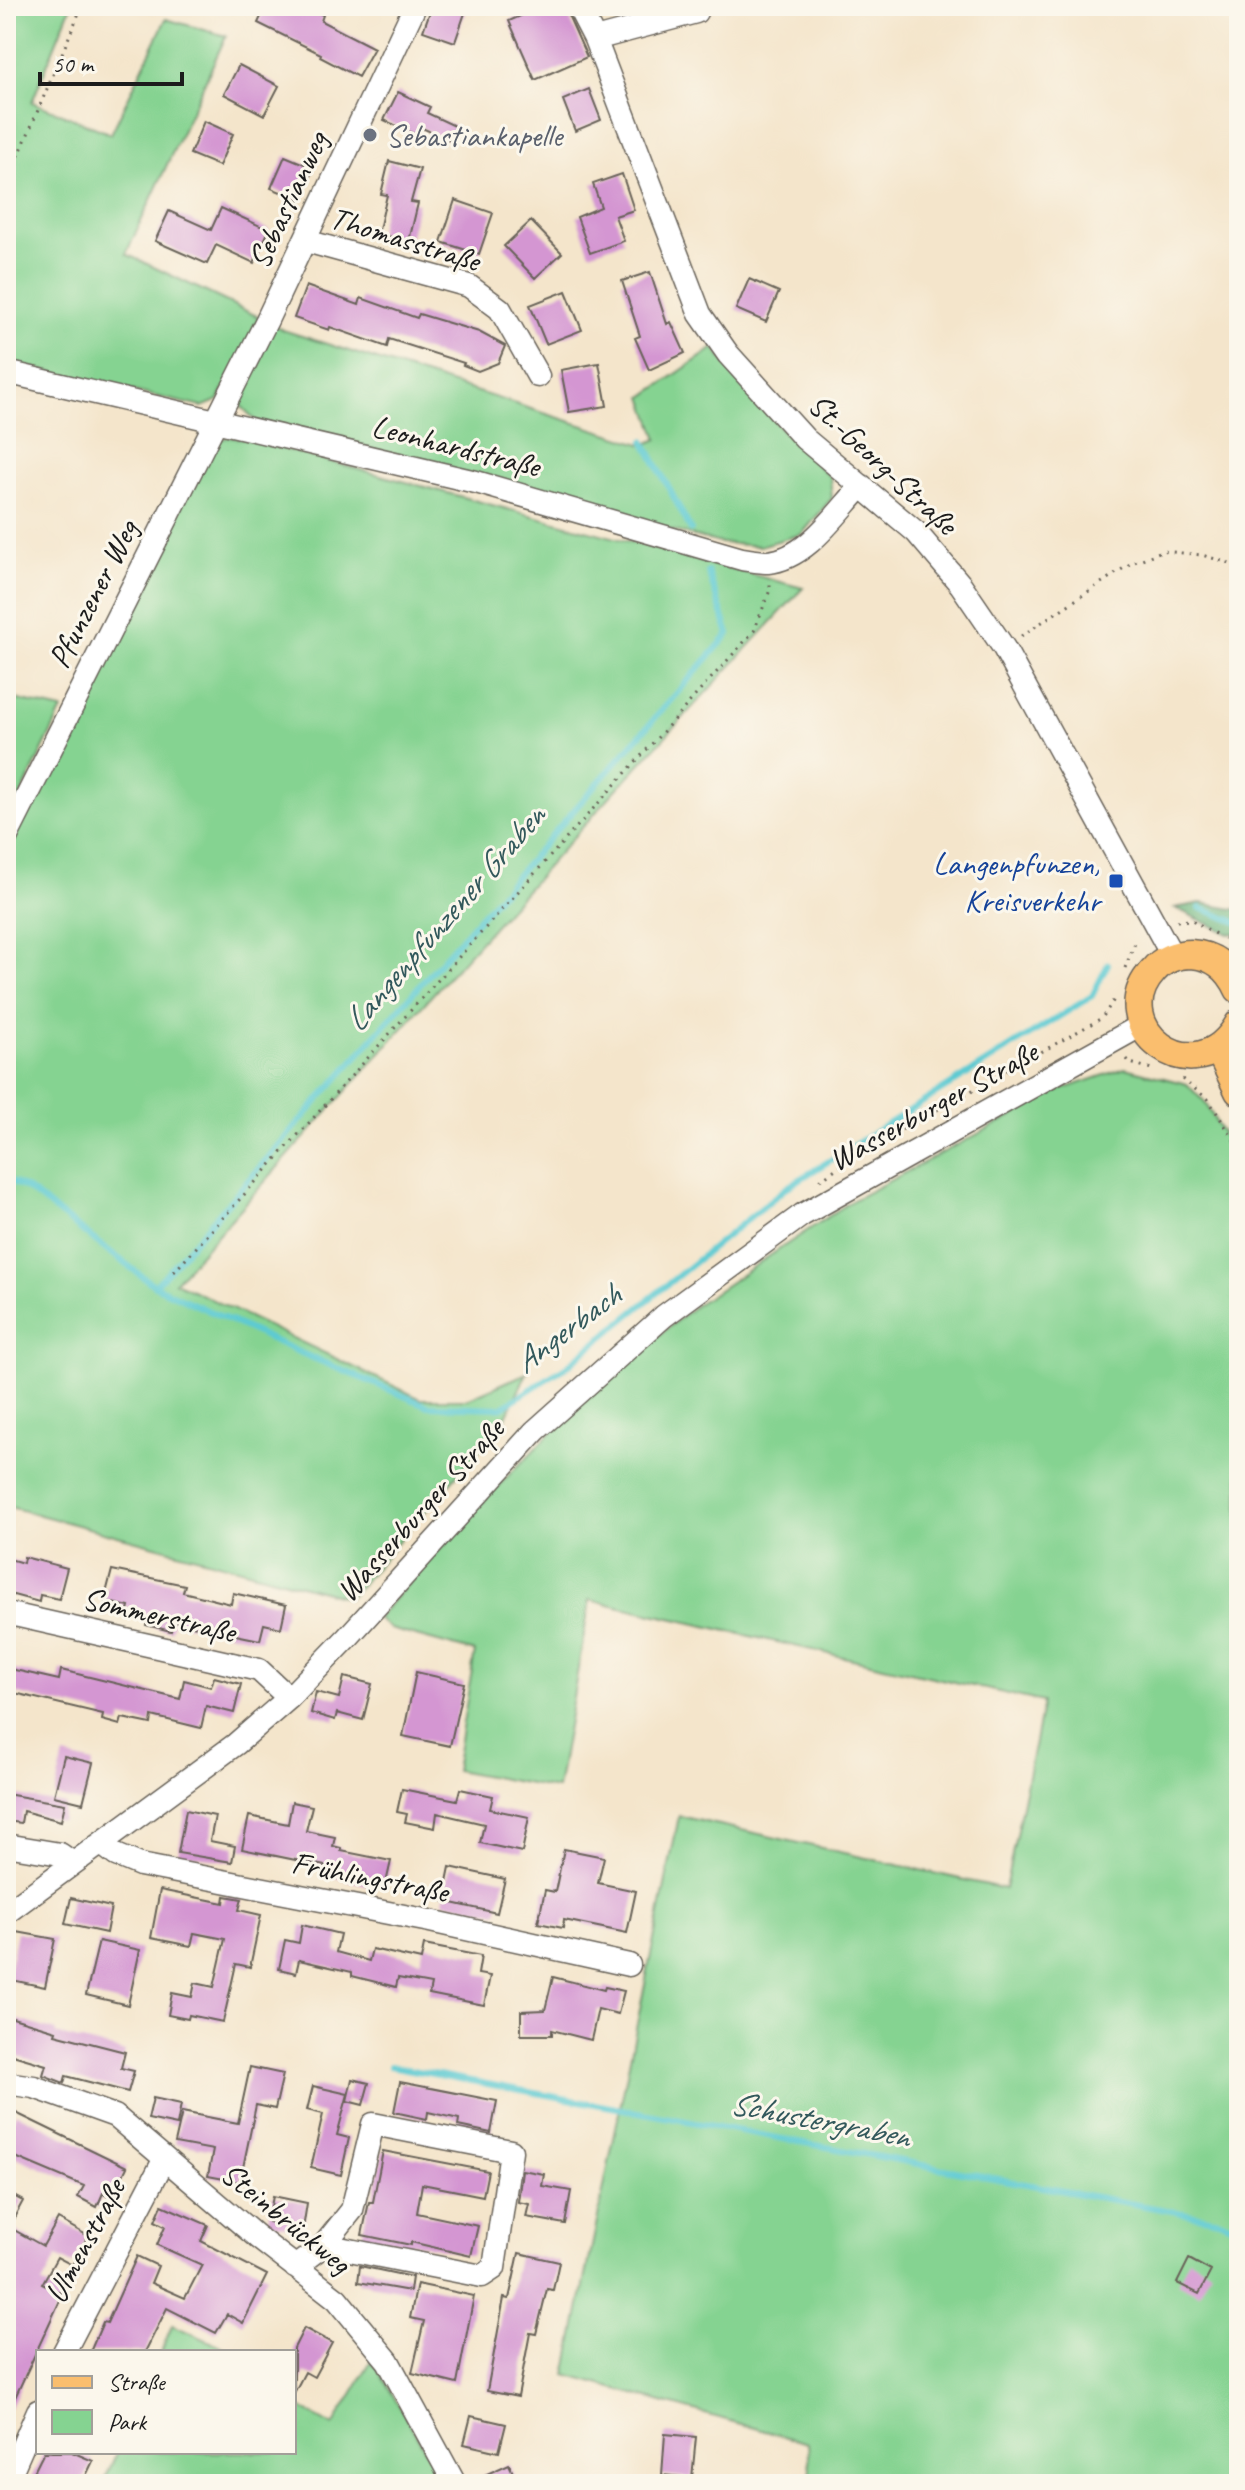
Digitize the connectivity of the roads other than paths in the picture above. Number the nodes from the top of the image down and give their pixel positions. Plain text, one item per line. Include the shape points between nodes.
1 (415, 6) edge
2 (578, 6) edge
3 (699, 6) edge
4 (595, 39) junction
5 (306, 241) junction
6 (6, 372) edge
7 (538, 376) dead end
8 (216, 421) junction
9 (862, 486) junction
10 (6, 838) edge
11 (1173, 957) junction
12 (1237, 981) edge
13 (1239, 1024) edge
14 (1142, 1025) junction
15 (1219, 1049) junction
16 (1239, 1091) edge
17 (6, 1613) edge
18 (289, 1698) junction
19 (102, 1844) junction
20 (6, 1845) edge
21 (73, 1863) junction
22 (6, 1913) edge
23 (629, 1965) dead end
24 (6, 2083) edge
25 (164, 2160) junction
26 (324, 2245) junction
27 (295, 2267) junction
28 (65, 2350) edge
29 (36, 2416) edge
30 (6, 2484) edge
31 (455, 2484) edge

1 - 5 street, Sebastianweg
2 - 4 street, St.-Georg-Straße
3 - 4 street via 696,12
4 - 9 street, St.-Georg-Straße via 700,314 728,354 805,439
5 - 7 street, Thomasstraße via 469,286 500,309
5 - 8 street, Sebastianweg
6 - 8 street, Leonhardstraße
8 - 9 street, Leonhardstraße via 476,482 742,559 769,562 792,555 811,541
8 - 10 street, Pfunzener Weg
9 - 11 street, St.-Georg-Straße via 916,532 1004,648
11 - 12 main road via 1207,957
11 - 14 main road via 1158,965 1140,992
13 - 15 main road
14 - 15 main road via 1150,1038 1175,1055 1205,1055
14 - 18 street, Wasserburger Straße via 802,1215 664,1316 535,1431
15 - 16 main road
17 - 18 street, Sommerstraße via 259,1670
18 - 19 street, Wasserburger Straße
19 - 21 street, Wasserburger Straße
19 - 23 street, Frühlingstraße via 140,1865
20 - 21 street via 60,1854
21 - 22 street, Wasserburger Straße
24 - 25 street, Steinbrückweg via 34,2087 115,2116
25 - 27 street, Steinbrückweg
25 - 28 street, Ulmenstraße
26 - 26 street via 482,2276 494,2268 511,2151 373,2124 352,2210
26 - 27 street
27 - 31 street, Steinbrückweg via 337,2299 388,2361
29 - 30 street

